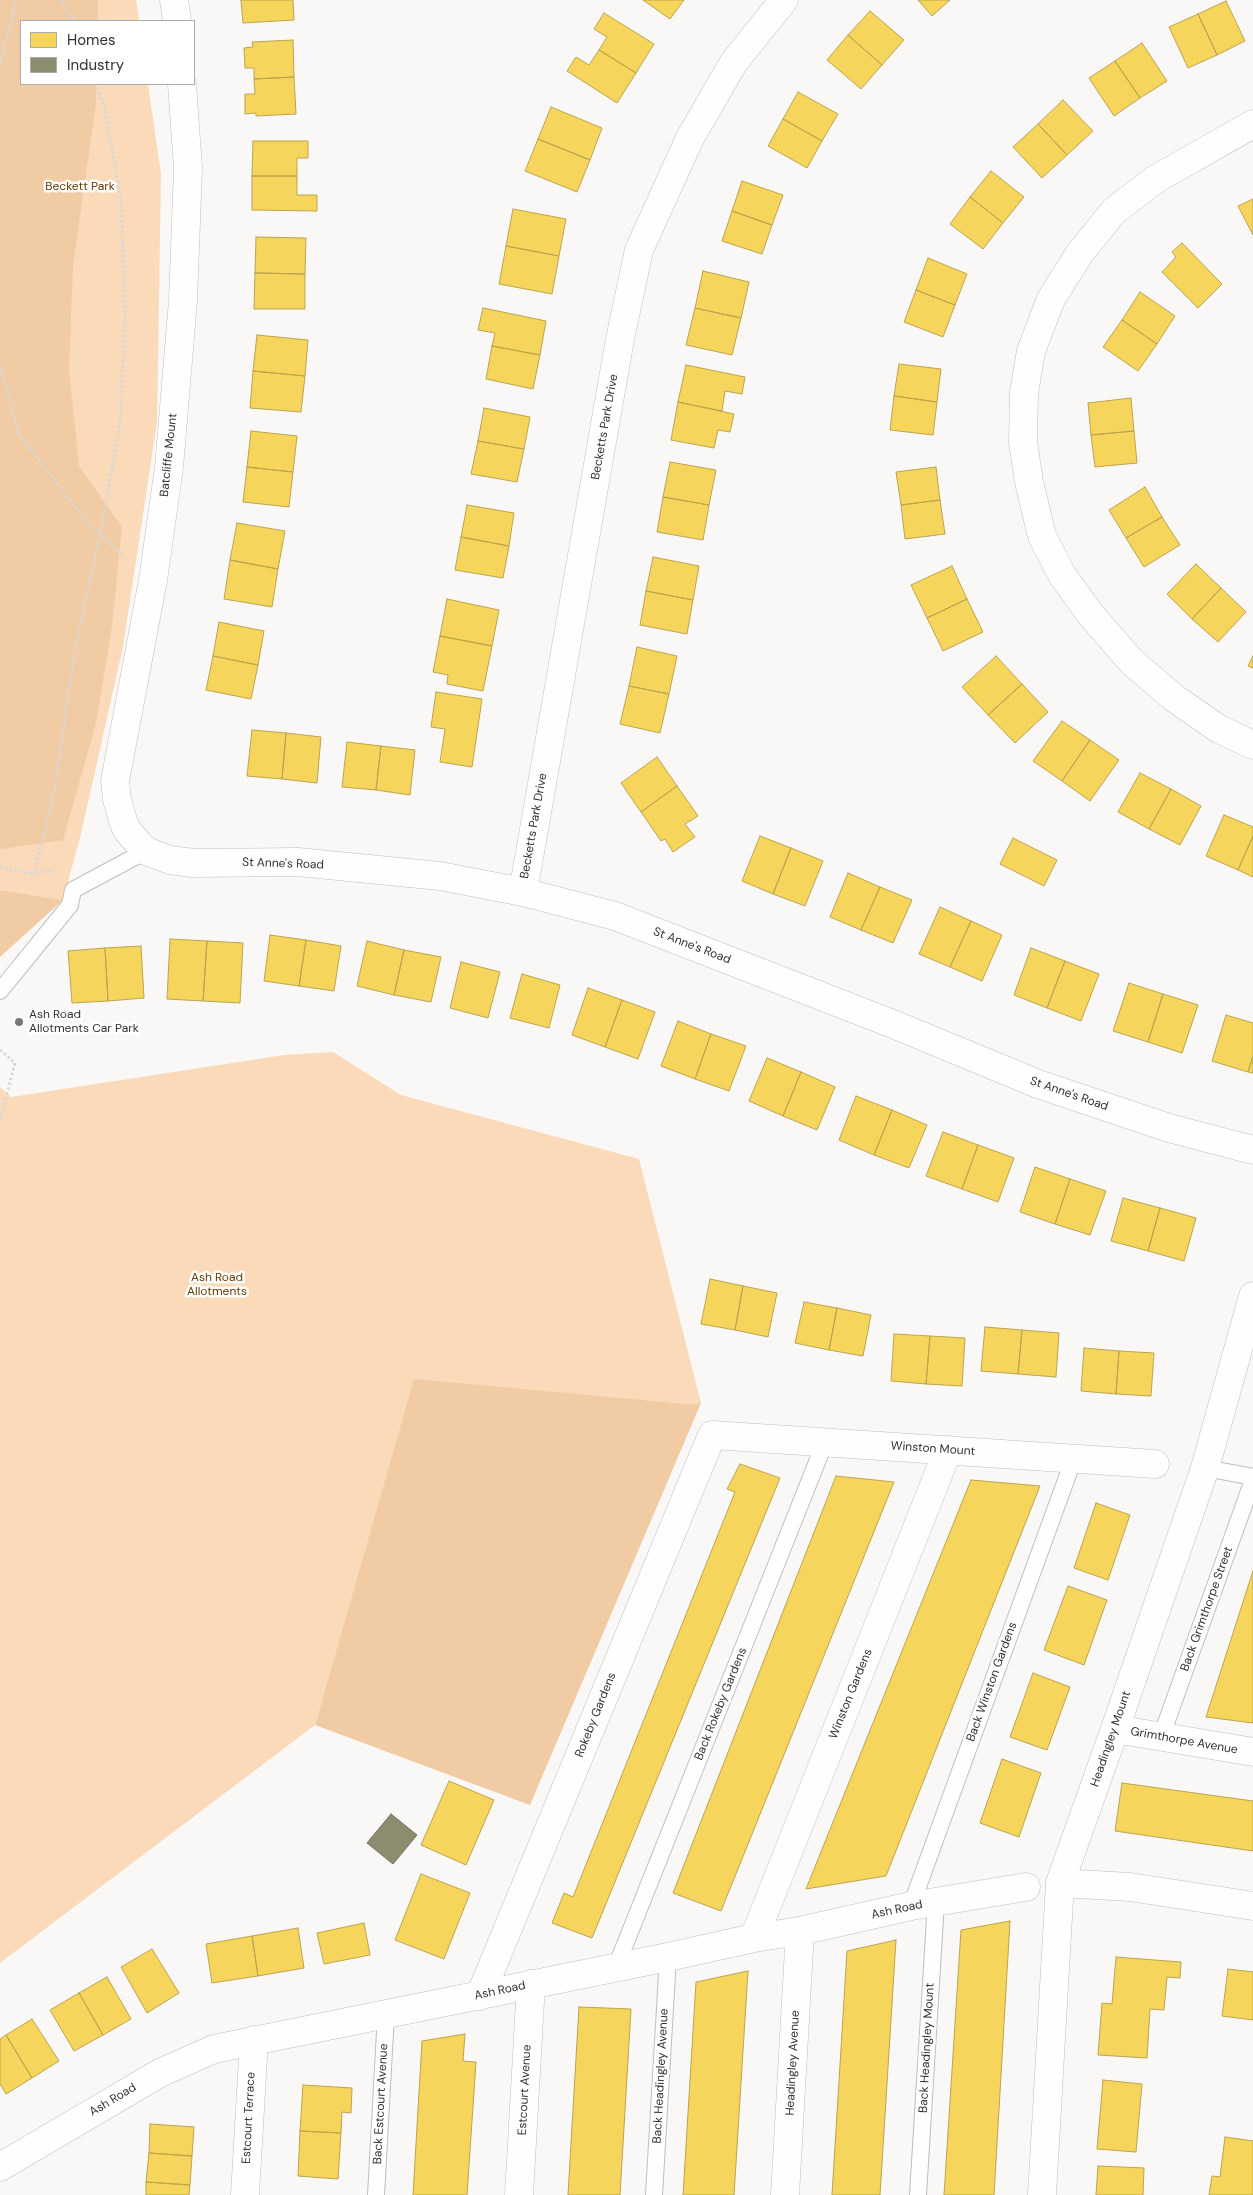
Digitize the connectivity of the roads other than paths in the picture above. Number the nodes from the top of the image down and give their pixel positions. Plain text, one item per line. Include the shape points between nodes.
1 (174, 0) edge
2 (784, 0) edge
3 (177, 20) edge
4 (182, 85) edge
5 (1253, 124) edge
6 (1253, 745) edge
7 (123, 821) joint
8 (146, 851) junction
9 (523, 892) junction
10 (0, 991) edge
11 (1253, 1150) edge
12 (1253, 1296) edge
13 (712, 1434) joint
14 (825, 1442) junction
15 (948, 1450) junction
16 (1074, 1458) junction
17 (1155, 1464) dead end
18 (1205, 1468) junction
19 (1253, 1478) edge
20 (1115, 1729) junction
21 (1161, 1737) junction
22 (1253, 1752) edge
23 (1060, 1883) junction
24 (1026, 1887) dead end
25 (923, 1904) junction
26 (1253, 1906) edge
27 (800, 1931) junction
28 (754, 1938) junction
29 (668, 1958) junction
30 (616, 1967) junction
31 (531, 1984) junction
32 (480, 1996) junction
33 (386, 2014) junction
34 (254, 2040) junction
35 (0, 2167) edge
36 (245, 2195) edge
37 (376, 2195) edge
38 (519, 2195) edge
39 (654, 2195) edge
40 (785, 2195) edge
41 (918, 2195) edge
42 (1042, 2195) edge

1 - 3 street
2 - 9 street, Becketts Park Drive via 734,62 690,138 639,250 620,339
4 - 7 street, Batcliffe Mount via 188,168 183,301 169,466 153,580 117,768 117,799
5 - 6 street via 1156,179 1114,211 1080,253 1051,299 1031,351 1024,393 1023,442 1042,536 1062,575 1090,615 1132,662 1174,698 1219,729
7 - 8 street, St Anne's Road via 132,838
8 - 9 street, St Anne's Road via 170,860 193,863 298,862 440,876
8 - 10 lane via 73,890 70,905
9 - 11 street, St Anne's Road via 615,916 1038,1084 1169,1128
12 - 18 street, Headingley Mount
13 - 14 street, Winston Mount
13 - 32 street, Rokeby Gardens
14 - 15 street, Winston Mount
14 - 30 lane, Back Rokeby Gardens
15 - 16 street, Winston Mount
15 - 28 street, Winston Gardens
16 - 17 street, Winston Mount
16 - 25 lane, Back Winston Gardens
18 - 19 lane, Back Grimthorpe Street
18 - 20 street, Headingley Mount
19 - 21 lane, Back Grimthorpe Street
20 - 21 street, Grimthorpe Avenue
20 - 23 street, Headingley Mount
21 - 22 street, Grimthorpe Avenue
23 - 26 street via 1130,1888
23 - 42 street, Headingley Mount
24 - 25 street, Ash Road
25 - 27 street, Ash Road
25 - 41 lane, Back Headingley Mount
27 - 28 street, Ash Road
27 - 40 street, Headingley Avenue
28 - 29 street, Ash Road
29 - 30 street, Ash Road
29 - 39 lane, Back Headingley Avenue
30 - 31 street, Ash Road
31 - 32 street, Ash Road
31 - 38 street, Estcourt Avenue
32 - 33 street, Ash Road
33 - 34 street, Ash Road
33 - 37 lane, Back Estcourt Avenue
34 - 35 street, Ash Road via 214,2049 160,2073
34 - 36 street, Estcourt Terrace

